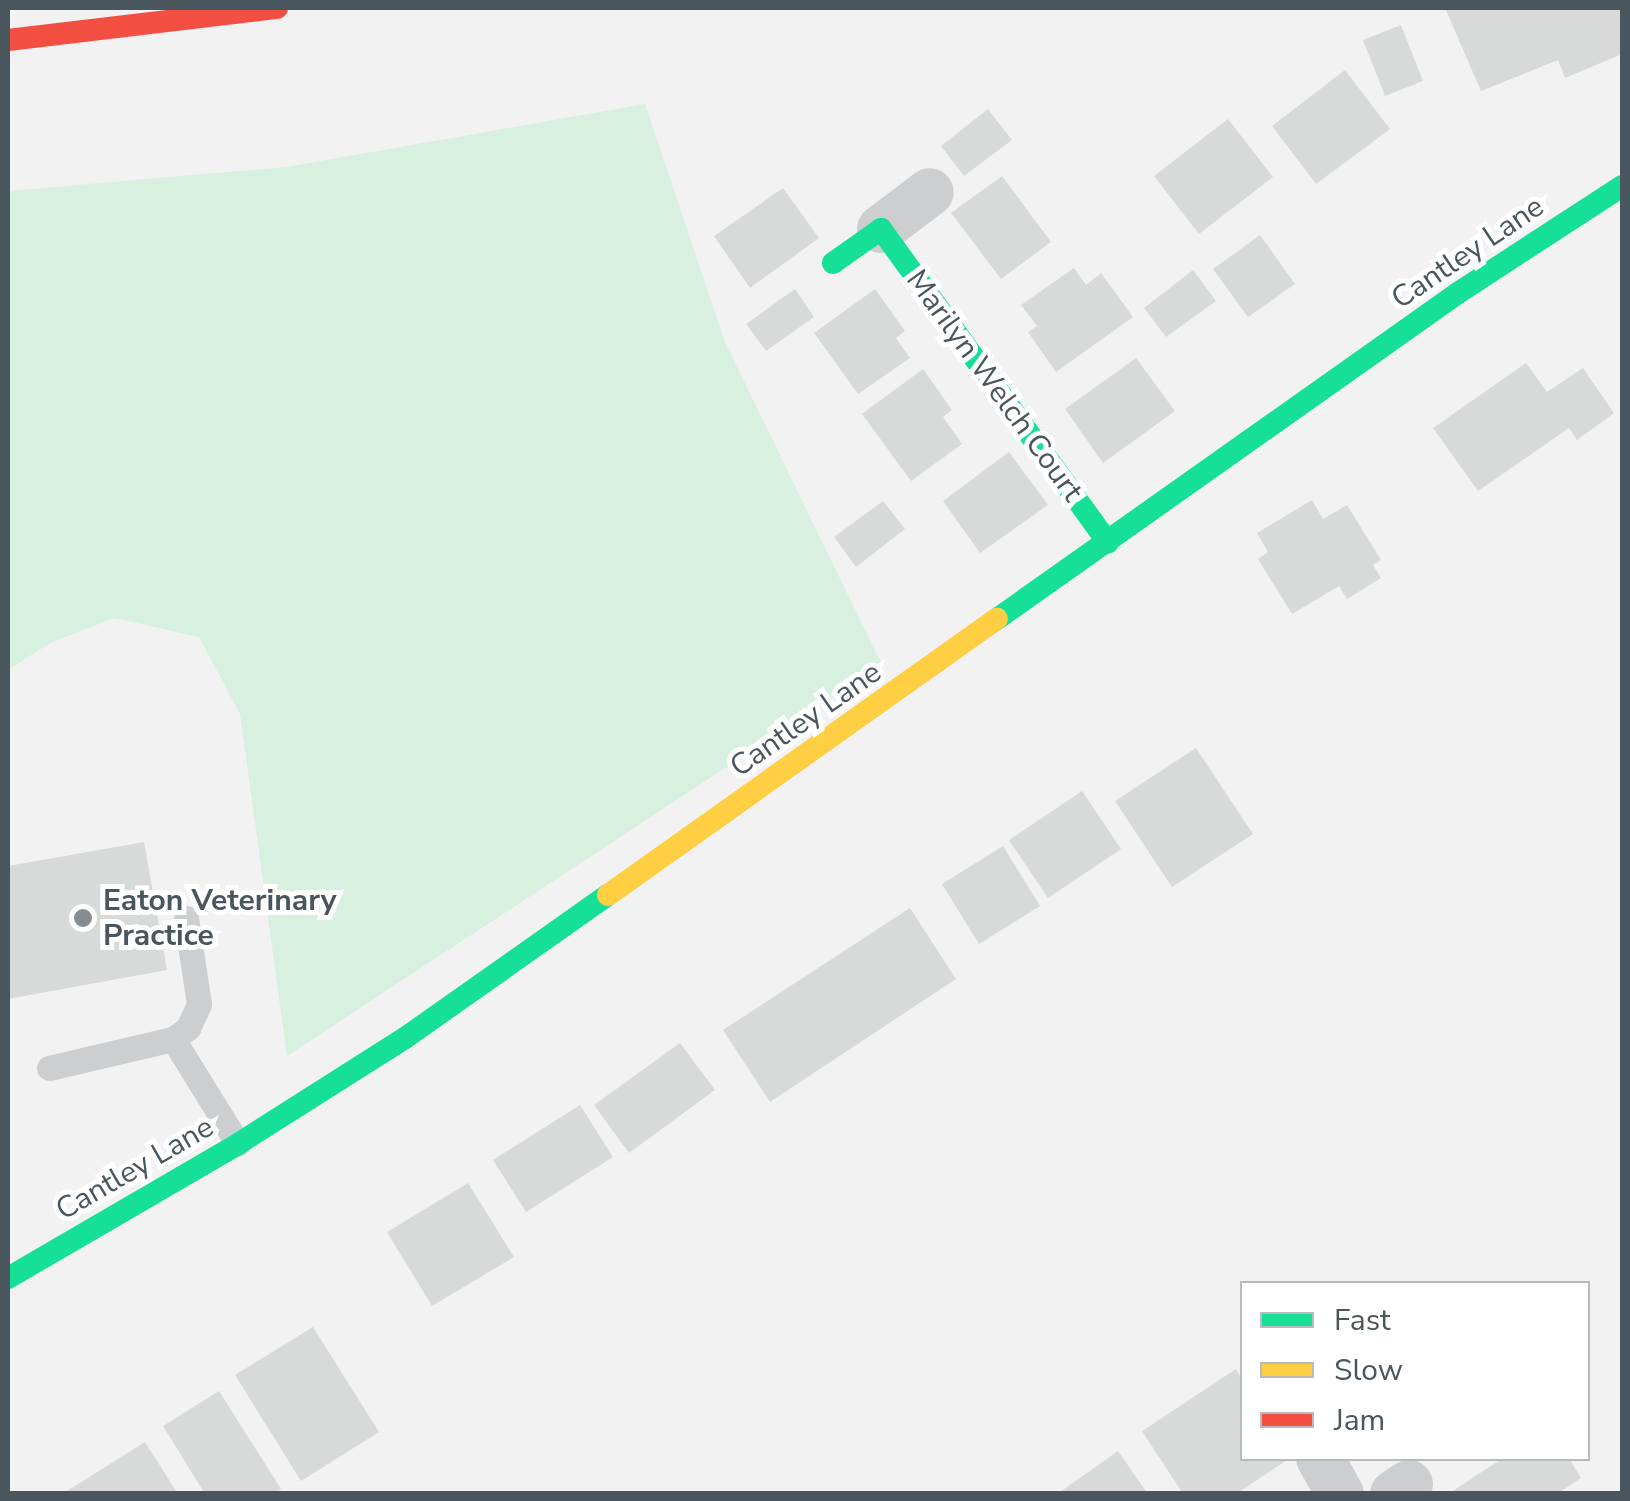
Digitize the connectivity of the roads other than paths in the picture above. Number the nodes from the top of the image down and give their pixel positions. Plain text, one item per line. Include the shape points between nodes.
1 (277, 8) edge
2 (8, 40) edge
3 (1622, 186) edge
4 (930, 192) dead end
5 (880, 228) junction
6 (833, 263) dead end
7 (1108, 543) junction
8 (186, 918) dead end
9 (173, 1039) junction
10 (49, 1068) dead end
11 (238, 1144) junction
12 (8, 1278) edge
13 (1322, 1461) edge
14 (1340, 1494) edge

1 - 2 main road
3 - 7 main road, Cantley Lane via 1458,293
4 - 5 street
5 - 6 main road
5 - 7 main road, Marilyn Welch Court
7 - 11 main road, Cantley Lane via 405,1038
8 - 9 lane via 199,1004 188,1028
9 - 10 lane
9 - 11 lane
11 - 12 main road, Cantley Lane
13 - 14 street

